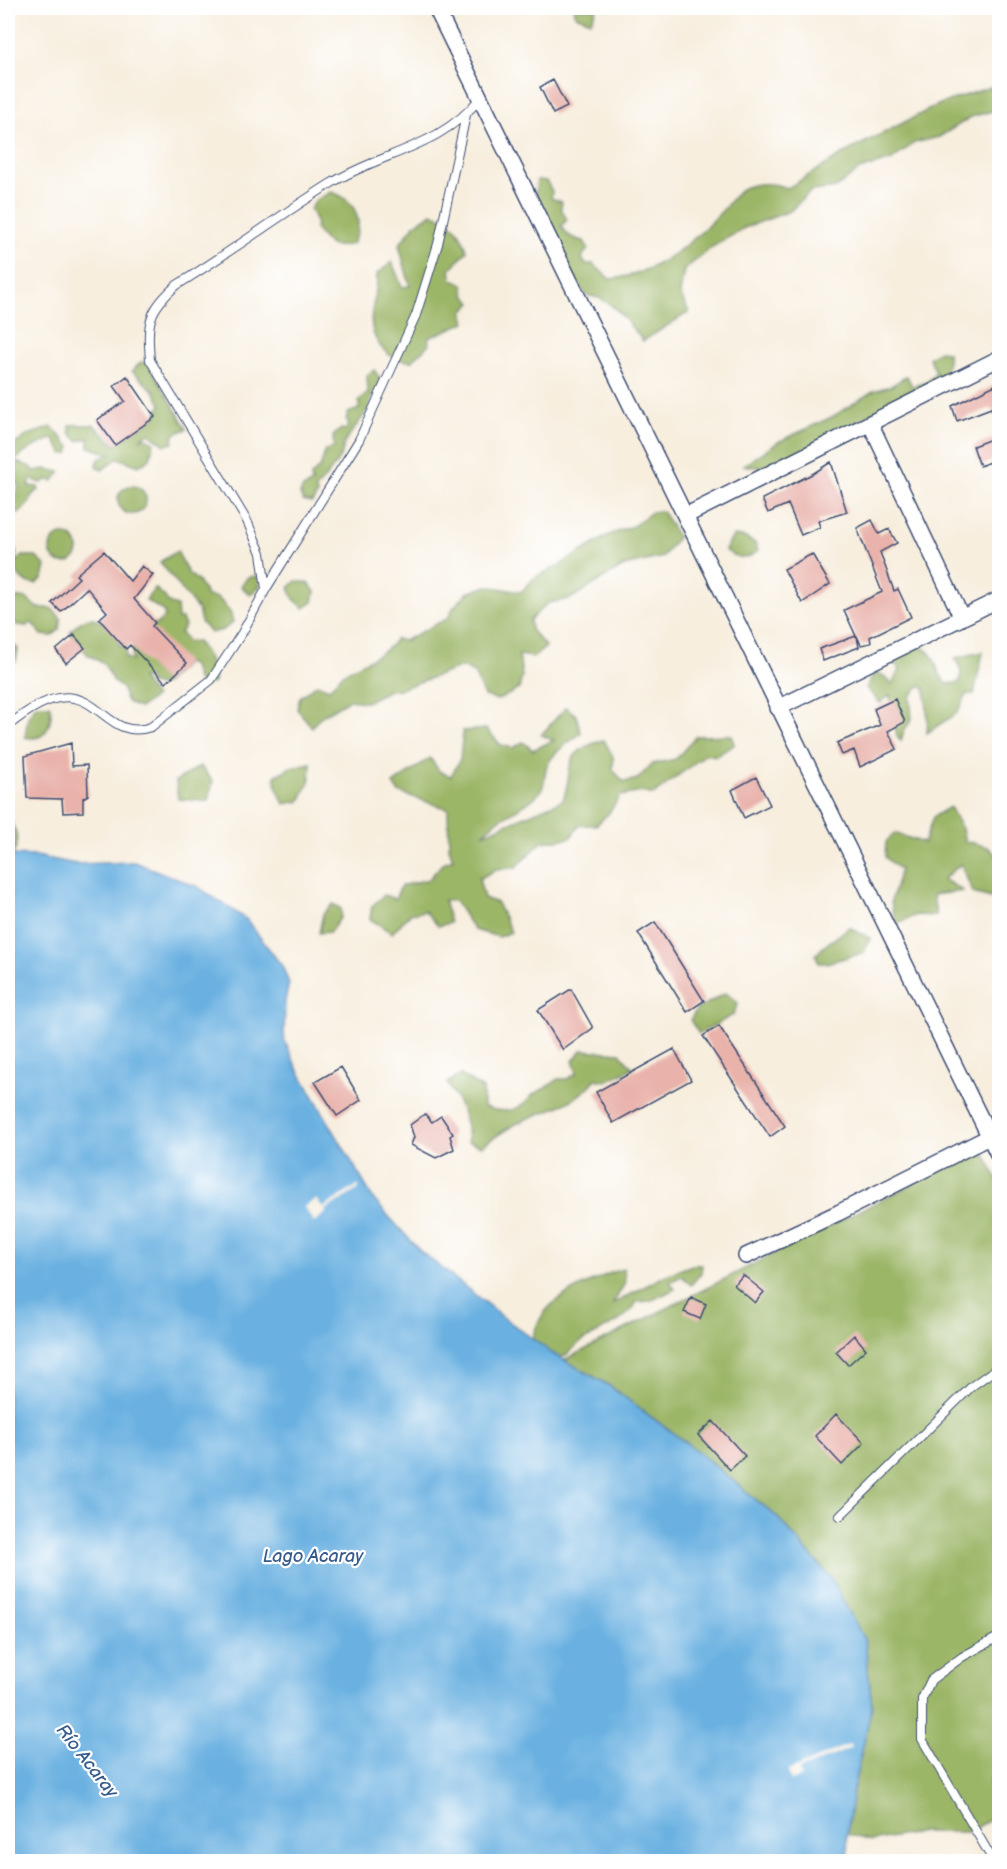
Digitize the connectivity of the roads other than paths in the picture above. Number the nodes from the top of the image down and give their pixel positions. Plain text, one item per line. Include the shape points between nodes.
1 (436, 8) edge
2 (480, 98) junction
3 (466, 115) junction
4 (999, 358) edge
5 (870, 423) junction
6 (685, 516) junction
7 (266, 589) junction
8 (999, 599) edge
9 (962, 618) junction
10 (778, 708) junction
11 (8, 726) edge
12 (993, 1135) junction
13 (999, 1158) edge
14 (746, 1256) dead end
15 (999, 1366) edge
16 (840, 1516) dead end
17 (999, 1636) edge
18 (994, 1862) edge

1 - 2 street
2 - 3 lane
2 - 6 street
3 - 7 lane via 438,244 416,315 359,440
3 - 7 lane via 439,136 363,166 332,183 177,285 158,301 151,317 150,360 247,520 261,553
4 - 5 street
5 - 6 street
5 - 9 street
6 - 10 street
7 - 11 lane via 211,680 151,727 133,730 114,722 80,697 68,696 55,697 27,710
8 - 9 street
9 - 10 street
10 - 12 street
12 - 13 street
12 - 14 street
15 - 16 lane via 972,1386
17 - 18 lane via 931,1680 922,1699 922,1739

